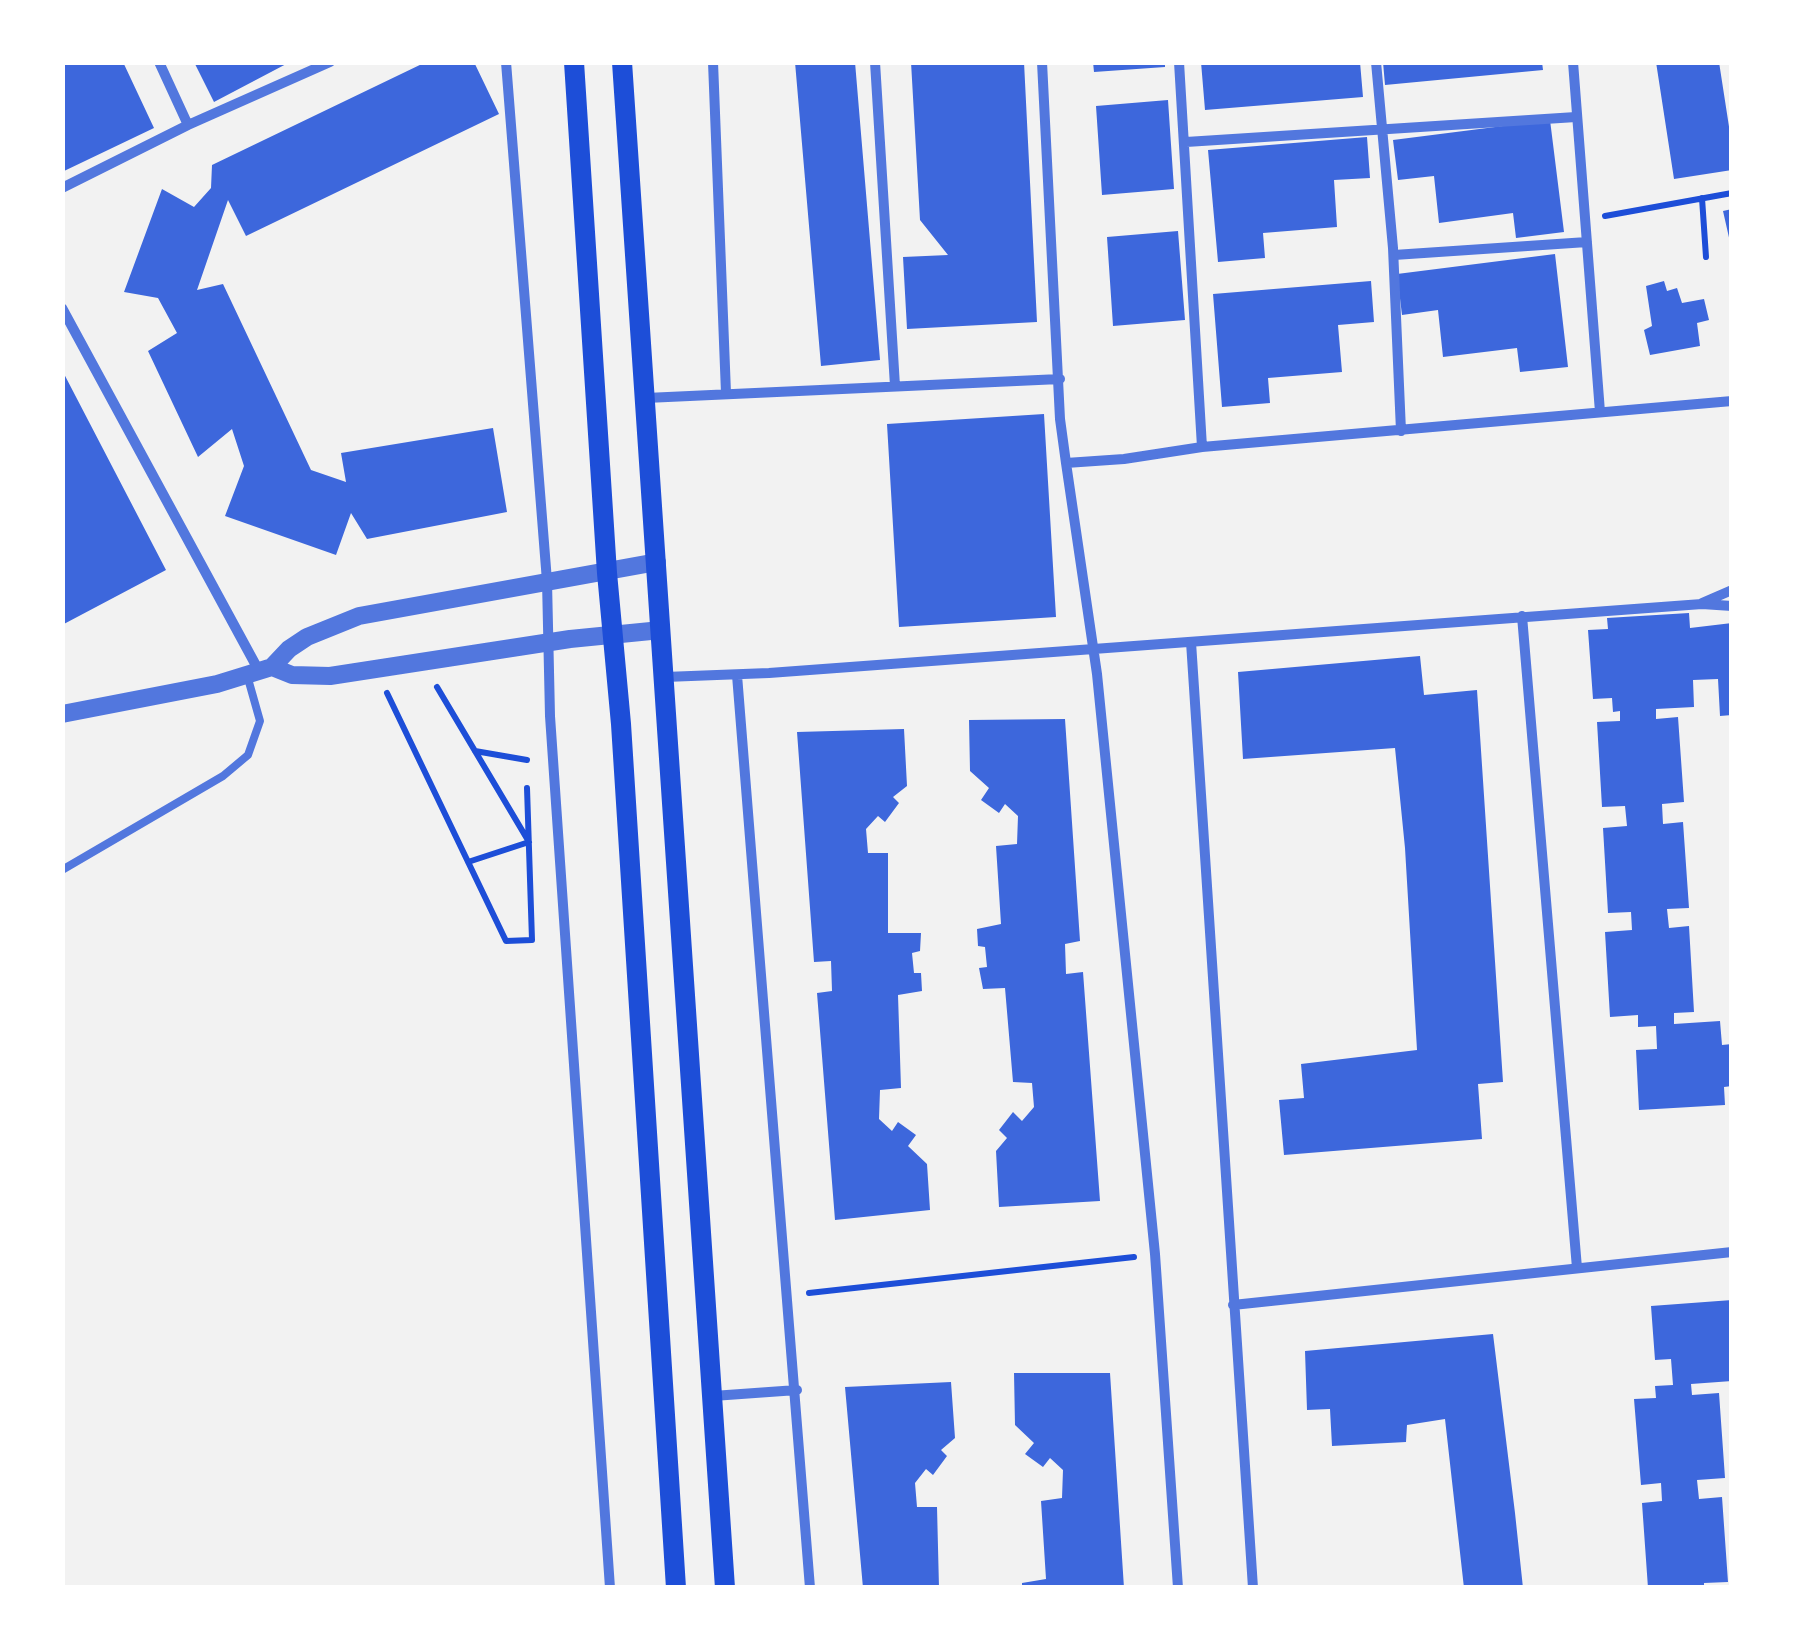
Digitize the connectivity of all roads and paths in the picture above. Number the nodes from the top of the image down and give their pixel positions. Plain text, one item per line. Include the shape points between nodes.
1 (159, 62) edge
2 (330, 62) edge
3 (506, 62) edge
4 (574, 62) edge
5 (622, 62) edge
6 (713, 62) edge
7 (876, 62) edge
8 (1042, 62) edge
9 (1179, 62) edge
10 (1376, 62) edge
11 (1573, 62) edge
12 (1576, 117) junction
13 (188, 125) junction
14 (1380, 128) junction
15 (1186, 142) junction
16 (62, 188) edge
17 (1732, 192) edge
18 (1702, 198) junction
19 (1586, 220) junction
20 (1587, 242) junction
21 (1394, 256) junction
22 (1706, 257) dead end
23 (62, 308) edge
24 (1060, 380) junction
25 (895, 386) junction
26 (726, 394) junction
27 (646, 398) junction
28 (1732, 401) edge
29 (1600, 412) junction
30 (1401, 431) junction
31 (1202, 447) junction
32 (1066, 463) junction
33 (657, 562) junction
34 (608, 573) junction
35 (546, 581) junction
36 (1732, 590) edge
37 (1702, 604) junction
38 (1732, 606) edge
39 (1522, 616) junction
40 (661, 630) junction
41 (613, 637) junction
42 (1191, 642) junction
43 (548, 643) junction
44 (1094, 648) junction
45 (260, 671) junction
46 (737, 675) junction
47 (665, 677) junction
48 (451, 681) dead end
49 (402, 689) dead end
50 (62, 714) edge
51 (526, 746) dead end
52 (474, 750) junction
53 (527, 760) junction
54 (529, 842) junction
55 (468, 862) junction
56 (62, 870) edge
57 (1732, 1252) edge
58 (1155, 1254) junction
59 (1578, 1268) junction
60 (789, 1295) junction
61 (1233, 1305) junction
62 (797, 1390) junction
63 (712, 1396) junction
64 (610, 1588) edge
65 (676, 1588) edge
66 (726, 1588) edge
67 (810, 1588) edge
68 (1178, 1588) edge
69 (1253, 1588) edge

1 - 13 street
2 - 13 street
3 - 35 street
4 - 34 main road
5 - 27 main road
6 - 26 street
7 - 25 street
8 - 24 street
9 - 15 street
10 - 14 street
11 - 12 street
12 - 14 street
12 - 19 street
13 - 16 street
14 - 15 street
14 - 21 street
15 - 31 street
17 - 18 path
18 - 19 path
18 - 22 path
19 - 20 street
20 - 21 street
20 - 29 street
21 - 30 street
23 - 45 street
24 - 25 street
24 - 32 street
25 - 26 street
26 - 27 street
27 - 33 main road
28 - 29 street
29 - 30 street
30 - 31 street
31 - 32 street
32 - 44 street
33 - 34 street
33 - 40 main road
34 - 35 street
34 - 41 main road
35 - 43 street
35 - 45 street via 359,616 307,637
36 - 37 street
37 - 38 street
37 - 39 street
39 - 42 street
39 - 59 street
40 - 41 street
40 - 47 main road
41 - 43 street
41 - 65 main road
42 - 44 street
42 - 61 street
43 - 45 street via 330,676
43 - 64 street
44 - 46 street
44 - 58 street
45 - 50 street
45 - 56 lane via 260,721 248,755
46 - 47 street
46 - 60 street
47 - 63 main road
48 - 52 path via 435,684
49 - 55 path via 386,691
51 - 53 path
52 - 53 path
52 - 54 path
53 - 54 path
54 - 55 path
54 - 55 path via 532,940 506,941
57 - 59 street
58 - 60 path
58 - 68 street
59 - 61 street
60 - 62 street
61 - 69 street
62 - 63 street
62 - 67 street
63 - 66 main road

